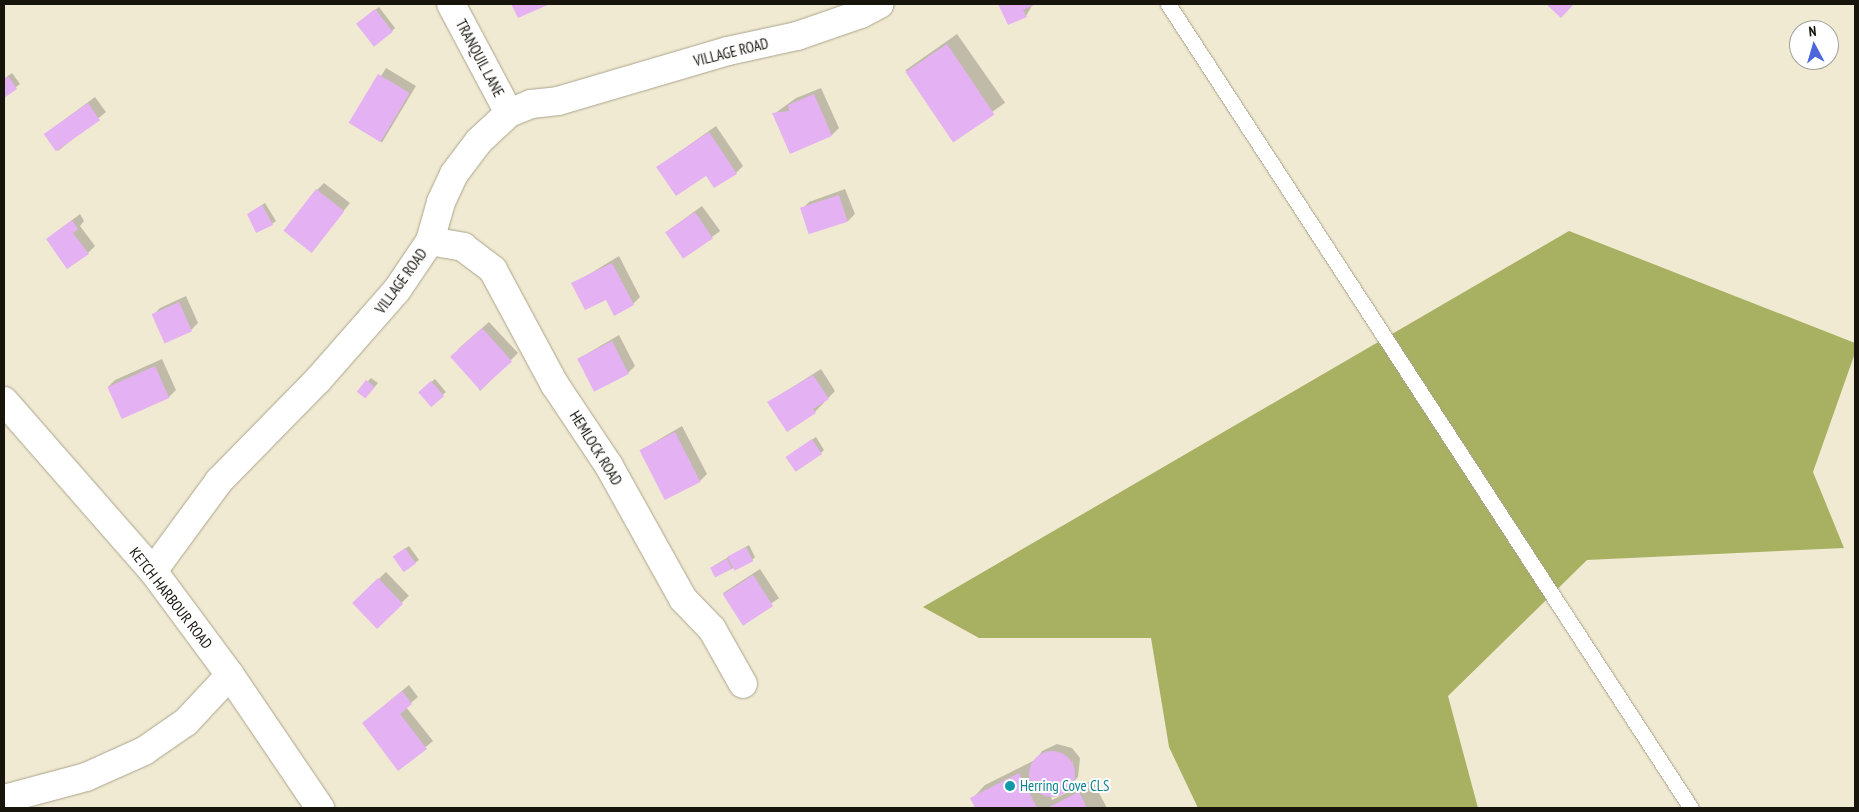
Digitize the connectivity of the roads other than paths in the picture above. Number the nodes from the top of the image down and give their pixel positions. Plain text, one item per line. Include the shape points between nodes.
1 (451, 4) edge
2 (880, 4) edge
3 (1168, 4) edge
4 (509, 113) junction
5 (430, 241) junction
6 (4, 401) edge
7 (153, 571) junction
8 (230, 675) junction
9 (743, 684) dead end
10 (4, 799) edge
11 (320, 808) edge
12 (1691, 808) edge

1 - 4 street, TRANQUIL LANE
2 - 4 street, VILLAGE ROAD via 797,36 728,51 558,101 531,104
3 - 12 lane
4 - 5 street, VILLAGE ROAD via 479,140 454,174 441,202
5 - 7 street, VILLAGE ROAD via 397,290 360,335 219,481
5 - 9 street, HEMLOCK ROAD via 463,247 477,254 494,270 555,385 612,471 682,599 712,629
6 - 7 street, KETCH HARBOUR ROAD
7 - 8 street, KETCH HARBOUR ROAD
8 - 10 street via 192,717 144,751 86,777
8 - 11 street, KETCH HARBOUR ROAD

